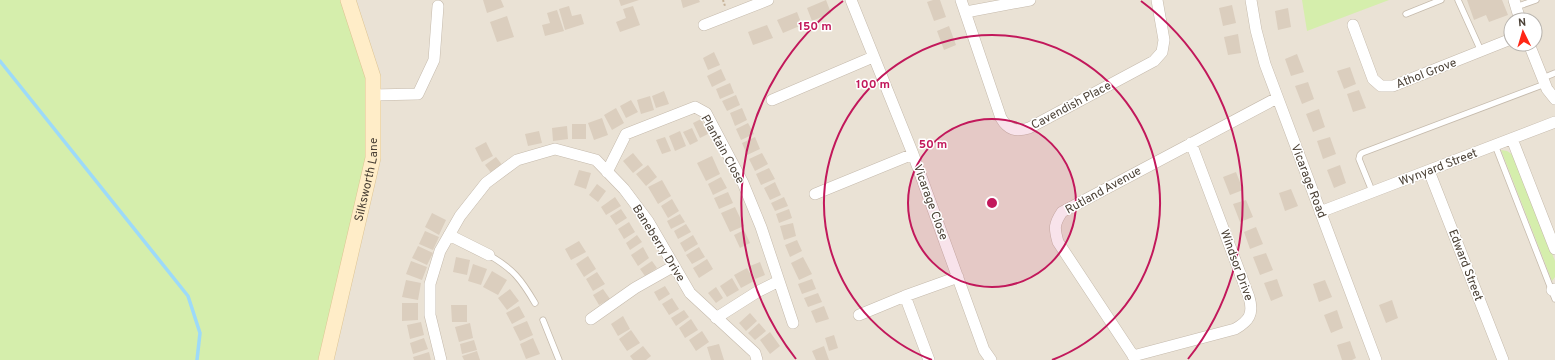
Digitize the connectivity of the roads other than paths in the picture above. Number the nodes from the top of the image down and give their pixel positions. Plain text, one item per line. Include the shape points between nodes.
1 (348, 0) edge
2 (768, 0) edge
3 (851, 0) edge
4 (961, 0) edge
5 (1030, 0) edge
6 (1157, 0) edge
7 (1251, 0) edge
8 (1441, 0) edge
9 (1458, 0) edge
10 (1536, 0) edge
11 (1515, 4) edge
12 (438, 6) dead end
13 (966, 12) junction
14 (1406, 14) dead end
15 (704, 25) dead end
16 (1353, 25) dead end
17 (1503, 43) edge
18 (1481, 51) junction
19 (1532, 52) edge
20 (873, 57) junction
21 (1555, 73) edge
22 (1544, 81) junction
23 (373, 95) junction
24 (1277, 98) junction
25 (1555, 99) edge
26 (772, 100) dead end
27 (1555, 122) edge
28 (1512, 139) junction
29 (1191, 143) junction
30 (1495, 145) junction
31 (914, 154) junction
32 (1429, 171) junction
33 (607, 172) junction
34 (1372, 191) junction
35 (815, 194) dead end
36 (1320, 212) junction
37 (449, 235) junction
38 (1555, 249) edge
39 (489, 255) joint
40 (674, 266) junction
41 (958, 277) junction
42 (779, 281) junction
43 (1554, 292) edge
44 (905, 296) junction
45 (535, 303) dead end
46 (859, 315) dead end
47 (716, 318) junction
48 (591, 319) dead end
49 (543, 320) dead end
50 (793, 323) dead end
51 (1134, 358) edge
52 (326, 360) edge
53 (441, 360) edge
54 (559, 360) edge
55 (757, 360) edge
56 (929, 360) edge
57 (991, 360) edge
58 (1376, 360) edge
59 (1503, 360) edge

1 - 23 street, Silksworth Lane via 373,77
2 - 15 street
3 - 20 street, Vicarage Close
4 - 13 street, Cavendish Place
5 - 13 street
6 - 13 street, Cavendish Place via 1164,40 1162,52 1154,61 1021,131 1012,130 1001,118
7 - 24 street, Vicarage Road via 1265,64
8 - 14 lane
9 - 18 lane
10 - 11 lane
12 - 23 street via 434,60 418,94
16 - 18 street, Athol Grove via 1373,79 1381,86 1393,86
17 - 18 street, Athol Grove
19 - 22 street
20 - 26 street
20 - 31 street, Vicarage Close
21 - 22 lane
22 - 25 street
22 - 34 lane via 1362,153 1359,159
23 - 52 street, Silksworth Lane via 373,158
24 - 29 street, Rutland Avenue
24 - 36 street, Vicarage Road
27 - 28 street, Wynyard Street
28 - 30 street, Wynyard Street
28 - 38 street
29 - 51 street, Windsor Drive via 1250,298 1251,313 1245,323 1235,329
29 - 51 street, Rutland Avenue via 1062,212 1056,220 1058,242
30 - 32 street, Wynyard Street
30 - 43 lane
31 - 35 street
31 - 41 street, Vicarage Close
32 - 34 street, Wynyard Street
32 - 59 street, Edward Street
33 - 37 street, Baneberry Drive via 596,160 555,149 517,160 486,183 460,216
33 - 40 street, Baneberry Drive via 624,189 648,221
33 - 42 street, Plantain Close via 626,134 696,107 706,113 743,183
34 - 36 street, Wynyard Street
36 - 58 street, Vicarage Road
37 - 39 street
37 - 53 street, Baneberry Drive via 440,251 430,284 430,315
39 - 45 lane via 506,265 523,282
40 - 47 street, Baneberry Drive via 690,293
40 - 48 street via 635,288
41 - 44 street
41 - 57 street, Vicarage Close via 984,350
42 - 47 street
42 - 50 street, Plantain Close
44 - 46 street
44 - 56 street
47 - 55 street, Baneberry Drive via 755,353
49 - 54 lane

